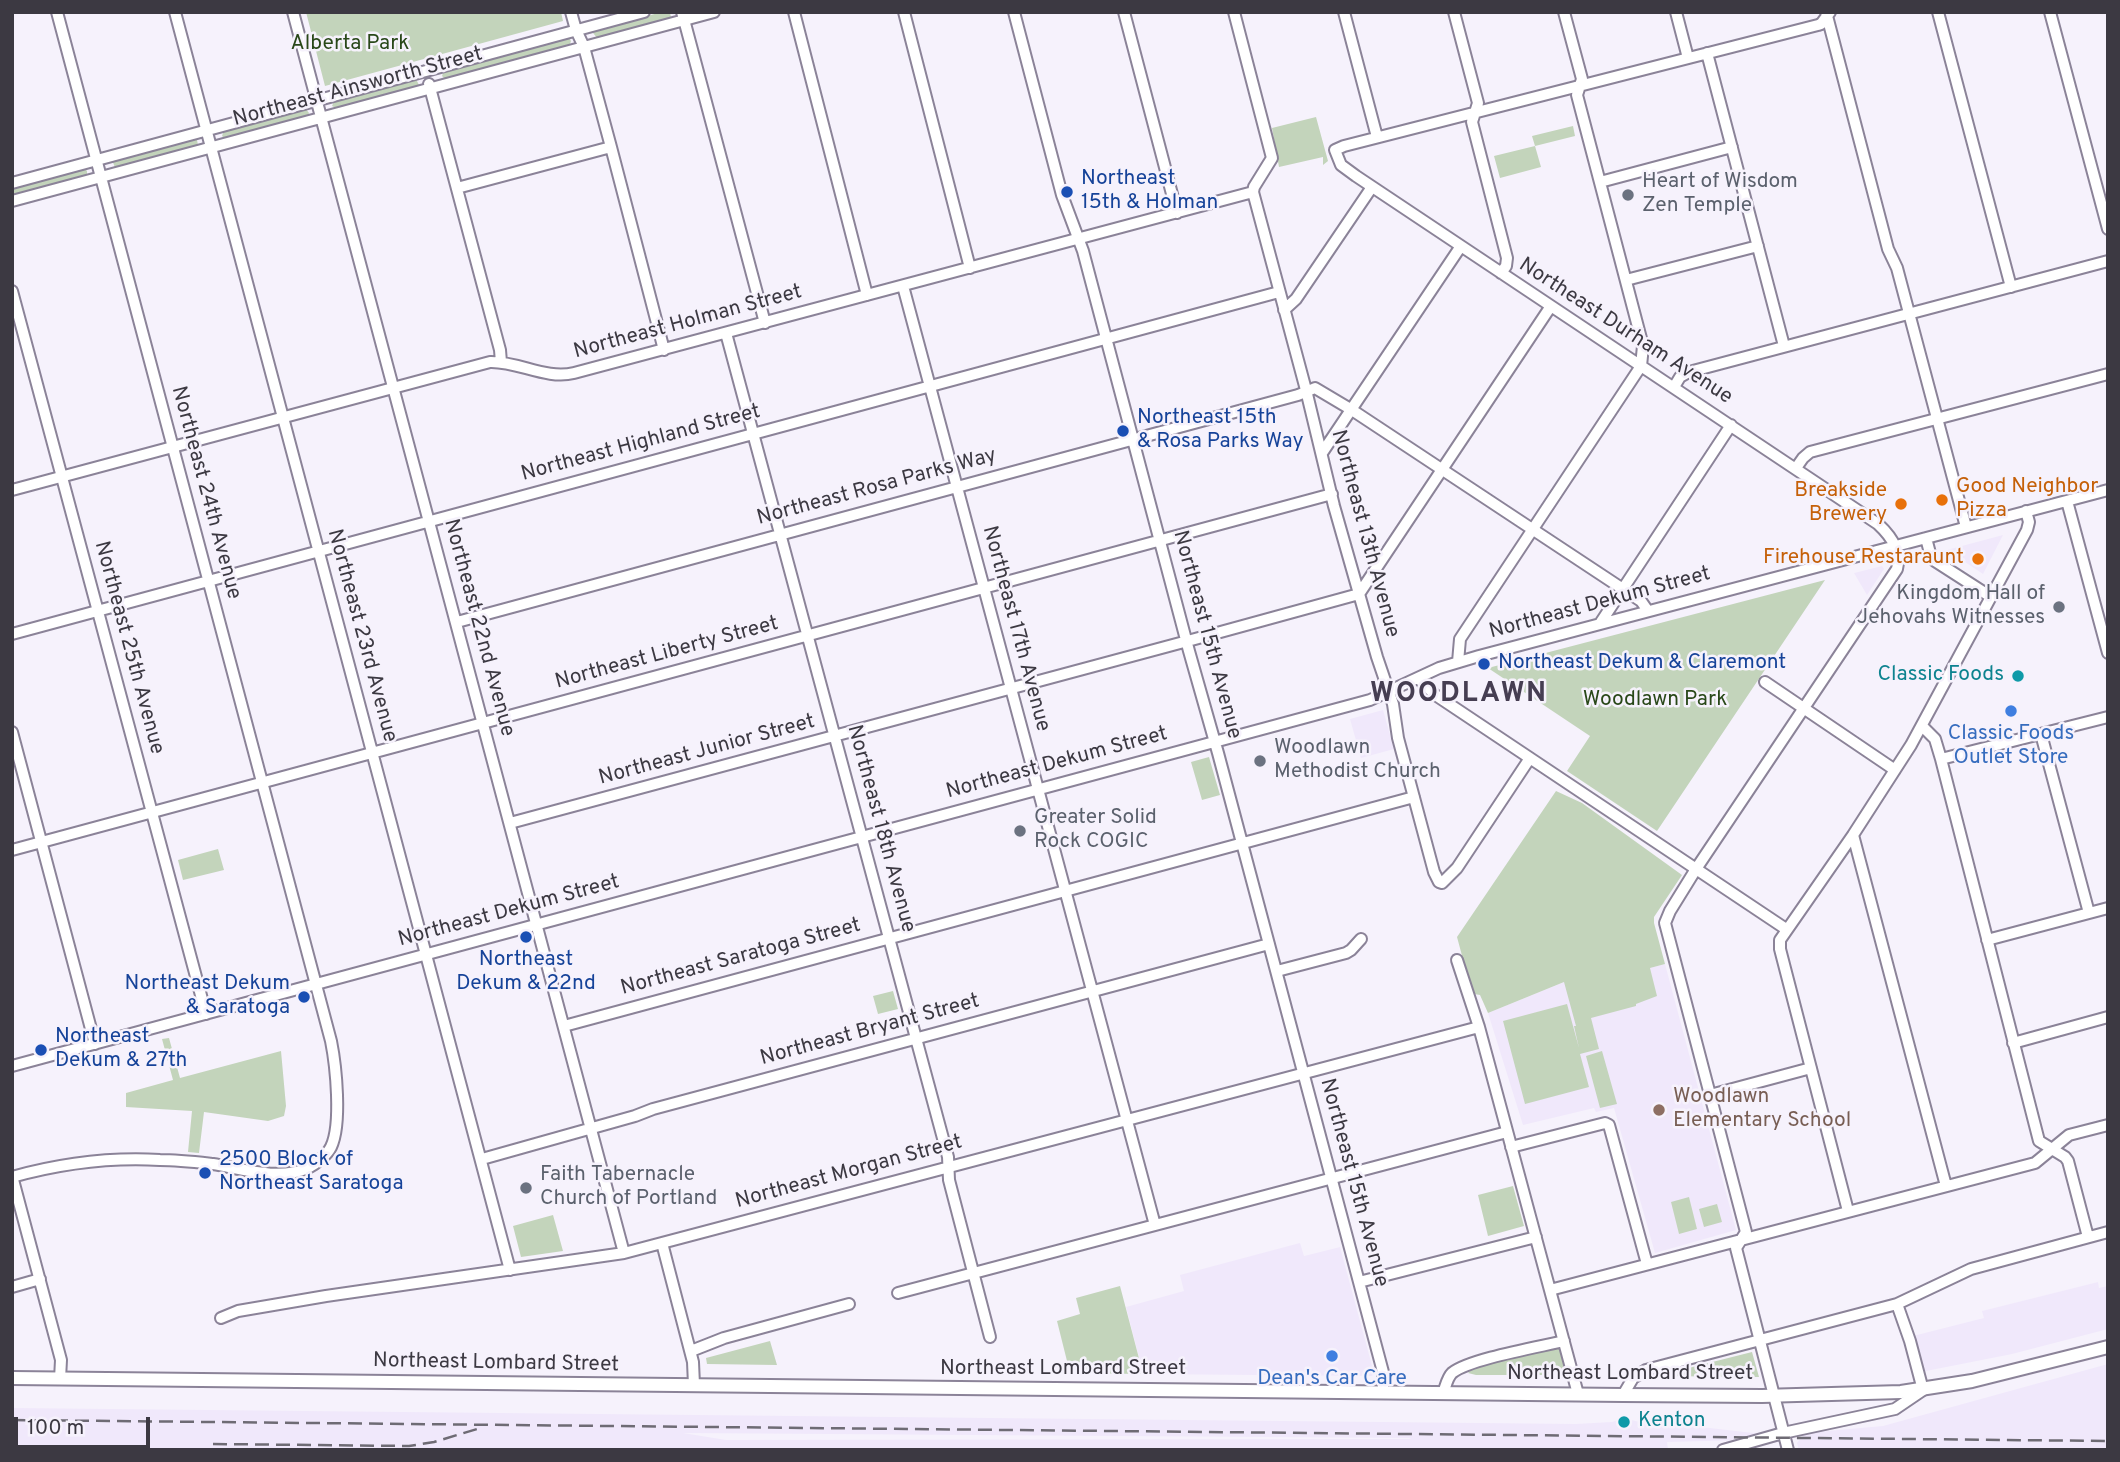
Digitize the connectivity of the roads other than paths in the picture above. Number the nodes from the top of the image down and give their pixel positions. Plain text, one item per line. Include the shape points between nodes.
1 (57, 12) edge
2 (175, 12) edge
3 (293, 12) edge
4 (571, 12) edge
5 (644, 12) edge
6 (714, 12) edge
7 (794, 12) edge
8 (904, 12) edge
9 (1014, 12) edge
10 (1124, 12) edge
11 (1234, 12) edge
12 (1344, 12) edge
13 (1454, 12) edge
14 (1564, 12) edge
15 (1675, 12) edge
16 (1938, 12) edge
17 (2050, 12) edge
18 (1828, 14) edge
19 (684, 16) edge
20 (576, 30) junction
21 (584, 47) junction
22 (1707, 53) junction
23 (1688, 58) junction
24 (426, 71) junction
25 (1580, 86) junction
26 (430, 88) junction
27 (317, 101) junction
28 (1475, 113) junction
29 (322, 117) junction
30 (207, 130) junction
31 (1377, 137) junction
32 (211, 147) junction
33 (611, 147) junction
34 (1732, 147) junction
35 (96, 160) junction
36 (100, 177) junction
37 (1600, 182) junction
38 (12, 183) edge
39 (1372, 187) junction
40 (457, 188) junction
41 (1253, 192) junction
42 (12, 201) edge
43 (2105, 206) edge
44 (1177, 213) junction
45 (2108, 229) edge
46 (1079, 239) junction
47 (1461, 246) junction
48 (1758, 246) junction
49 (2108, 261) edge
50 (970, 268) junction
51 (1501, 273) junction
52 (1626, 280) junction
53 (903, 286) junction
54 (2011, 287) junction
55 (12, 291) edge
56 (1279, 292) junction
57 (867, 295) junction
58 (1551, 306) junction
59 (1284, 310) junction
60 (1909, 313) junction
61 (765, 323) junction
62 (726, 333) junction
63 (1105, 339) junction
64 (1784, 346) junction
65 (664, 349) junction
66 (501, 362) junction
67 (1642, 366) junction
68 (2108, 374) edge
69 (930, 386) junction
70 (394, 387) junction
71 (1674, 387) junction
72 (1306, 390) junction
73 (1352, 410) junction
74 (283, 417) junction
75 (1937, 418) junction
76 (1731, 425) junction
77 (754, 434) junction
78 (1132, 440) junction
79 (172, 447) junction
80 (1322, 453) junction
81 (1796, 468) junction
82 (1442, 470) junction
83 (62, 477) junction
84 (957, 487) junction
85 (12, 490) edge
86 (2108, 490) edge
87 (1332, 494) junction
88 (2067, 501) junction
89 (2026, 512) junction
90 (430, 521) junction
91 (1966, 527) junction
92 (1533, 530) junction
93 (781, 534) junction
94 (1926, 538) junction
95 (1160, 541) junction
96 (1895, 546) junction
97 (319, 551) junction
98 (208, 581) junction
99 (984, 588) junction
100 (1622, 589) junction
101 (1359, 594) junction
102 (1991, 597) junction
103 (98, 611) junction
104 (1648, 611) junction
105 (457, 622) junction
106 (1601, 622) junction
107 (12, 635) edge
108 (807, 636) junction
109 (1187, 642) junction
110 (2108, 653) edge
111 (1458, 662) junction
112 (1418, 678) junction
113 (1765, 682) dead end
114 (1011, 689) junction
115 (1389, 691) junction
116 (1804, 709) junction
117 (2108, 717) edge
118 (483, 723) junction
119 (1922, 726) junction
120 (12, 732) edge
121 (2041, 734) junction
122 (835, 736) junction
123 (1215, 742) junction
124 (373, 753) junction
125 (1530, 758) junction
126 (1941, 759) junction
127 (1895, 771) junction
128 (263, 783) junction
129 (1038, 790) junction
130 (1414, 797) junction
131 (152, 813) junction
132 (510, 823) junction
133 (1853, 835) junction
134 (862, 837) junction
135 (41, 842) junction
136 (1242, 843) junction
137 (12, 850) edge
138 (1696, 869) junction
139 (1065, 890) junction
140 (2108, 908) edge
141 (2089, 913) junction
142 (537, 924) junction
143 (1786, 929) junction
144 (889, 938) junction
145 (1361, 939) dead end
146 (1987, 940) junction
147 (1269, 944) junction
148 (427, 954) junction
149 (1458, 960) dead end
150 (1277, 971) junction
151 (316, 984) junction
152 (1092, 991) junction
153 (205, 1014) junction
154 (2108, 1017) edge
155 (564, 1026) junction
156 (1479, 1027) junction
157 (916, 1039) junction
158 (95, 1044) junction
159 (2013, 1044) junction
160 (12, 1066) edge
161 (1811, 1068) junction
162 (1303, 1072) junction
163 (1710, 1095) junction
164 (1126, 1120) junction
165 (2108, 1125) edge
166 (591, 1128) junction
167 (1507, 1132) junction
168 (1511, 1147) junction
169 (2053, 1150) junction
170 (482, 1159) junction
171 (948, 1167) junction
172 (12, 1177) edge
173 (1332, 1178) junction
174 (1946, 1186) junction
175 (1848, 1211) junction
176 (1155, 1225) junction
177 (2108, 1232) edge
178 (1536, 1237) junction
179 (2088, 1237) junction
180 (1741, 1239) junction
181 (662, 1243) junction
182 (624, 1253) junction
183 (1647, 1264) junction
184 (510, 1270) junction
185 (974, 1272) junction
186 (40, 1279) junction
187 (1359, 1282) junction
188 (12, 1287) edge
189 (1550, 1290) junction
190 (898, 1293) dead end
191 (849, 1304) dead end
192 (1897, 1304) junction
193 (220, 1318) dead end
194 (990, 1337) dead end
195 (1564, 1341) junction
196 (1760, 1341) junction
197 (2108, 1346) edge
198 (691, 1351) junction
199 (12, 1378) edge
200 (60, 1379) junction
201 (694, 1385) junction
202 (1923, 1390) junction
203 (1384, 1392) junction
204 (1443, 1393) junction
205 (1578, 1394) junction
206 (1623, 1395) junction
207 (1774, 1395) junction
208 (1783, 1433) junction
209 (1723, 1450) edge
210 (1788, 1450) edge

1 - 35 street, Northeast 24th Avenue
2 - 30 street, Northeast 23rd Avenue
3 - 27 street, Northeast 22nd Avenue
4 - 20 street
5 - 20 street, Northeast Ainsworth Street
6 - 19 street, Northeast Ainsworth Street
7 - 57 street
8 - 50 street
9 - 46 street, Northeast 15th Avenue via 1062,195
10 - 44 street
11 - 41 street via 1272,158
12 - 31 street
13 - 28 street via 1478,103
14 - 25 street
15 - 23 street
16 - 54 street
17 - 43 street
18 - 22 street via 1818,25
18 - 60 street via 1888,249
19 - 21 street, Northeast Ainsworth Street
19 - 61 street
20 - 21 street
20 - 24 street, Northeast Ainsworth Street
21 - 26 street, Northeast Ainsworth Street
21 - 33 street
22 - 23 street
22 - 34 street
23 - 25 street
24 - 26 street
24 - 27 street, Northeast Ainsworth Street
25 - 28 street
25 - 37 street via 1577,95
26 - 29 street, Northeast Ainsworth Street
26 - 40 street
27 - 29 street, Northeast 22nd Avenue
27 - 30 street, Northeast Ainsworth Street
28 - 31 street
28 - 51 street via 1472,122 1507,258
29 - 32 street, Northeast Ainsworth Street
29 - 70 street, Northeast 22nd Avenue
30 - 32 street, Northeast 23rd Avenue
30 - 35 street, Northeast Ainsworth Street
31 - 39 street, Northeast Durham Avenue via 1335,150 1341,165
32 - 36 street, Northeast Ainsworth Street
32 - 74 street, Northeast 23rd Avenue
33 - 40 street
33 - 65 street
34 - 37 street
34 - 48 street
35 - 36 street, Northeast 24th Avenue
35 - 38 street, Northeast Ainsworth Street
36 - 42 street, Northeast Ainsworth Street
36 - 79 street, Northeast 24th Avenue
37 - 52 street
39 - 47 street, Northeast Durham Avenue
39 - 59 street
40 - 66 street
41 - 44 street, Northeast Holman Street
41 - 56 street, Northeast 13th Avenue
43 - 45 street
44 - 46 street, Northeast Holman Street
46 - 50 street, Northeast Holman Street
46 - 63 street, Northeast 15th Avenue
47 - 51 street, Northeast Durham Avenue
47 - 73 street
48 - 52 street
48 - 64 street
49 - 54 street
50 - 53 street, Northeast Holman Street
51 - 58 street, Northeast Durham Avenue
52 - 67 street via 1643,346
53 - 57 street, Northeast Holman Street
53 - 69 street, Northeast 17th Avenue
54 - 60 street
55 - 83 street, Northeast 25th Avenue
56 - 59 street, Northeast 13th Avenue
56 - 63 street, Northeast Highland Street
57 - 61 street, Northeast Holman Street
58 - 67 street, Northeast Durham Avenue
58 - 82 street
59 - 72 street, Northeast 13th Avenue
60 - 64 street
60 - 75 street
61 - 62 street, Northeast Holman Street
62 - 65 street, Northeast Holman Street
62 - 77 street, Northeast 18th Avenue
63 - 69 street, Northeast Highland Street
63 - 78 street, Northeast 15th Avenue
64 - 71 street via 1684,373
65 - 66 street, Northeast Holman Street via 563,376
66 - 70 street, Northeast Holman Street
67 - 71 street, Northeast Durham Avenue
67 - 92 street
68 - 75 street
69 - 77 street, Northeast Highland Street
69 - 84 street, Northeast 17th Avenue
70 - 74 street, Northeast Holman Street
70 - 90 street, Northeast 22nd Avenue
71 - 76 street, Northeast Durham Avenue
72 - 73 street via 1318,389
72 - 78 street, Northeast Rosa Parks Way
72 - 80 street, Northeast 13th Avenue
73 - 80 street
73 - 82 street
74 - 79 street, Northeast Holman Street
74 - 97 street, Northeast 23rd Avenue
75 - 81 street via 1810,452
75 - 91 street
76 - 81 street, Northeast Durham Avenue
76 - 100 street
77 - 90 street, Northeast Highland Street
77 - 93 street, Northeast 18th Avenue
78 - 84 street, Northeast Rosa Parks Way
78 - 95 street, Northeast 15th Avenue
79 - 83 street, Northeast Holman Street
79 - 98 street, Northeast 24th Avenue
80 - 87 street, Northeast 13th Avenue
81 - 96 street, Northeast Durham Avenue via 1878,524
82 - 92 street
82 - 101 street
83 - 85 street, Northeast Holman Street
83 - 103 street, Northeast 25th Avenue
84 - 93 street, Northeast Rosa Parks Way
84 - 99 street, Northeast 17th Avenue
86 - 88 street, Northeast Dekum Street
87 - 95 street, Northeast Liberty Street
87 - 101 street, Northeast 13th Avenue
88 - 89 street, Northeast Dekum Street
88 - 110 street
89 - 91 street, Northeast Dekum Street
89 - 102 street via 2027,530
90 - 97 street, Northeast Highland Street
90 - 105 street, Northeast 22nd Avenue
91 - 94 street, Northeast Dekum Street
92 - 100 street
92 - 111 street via 1460,639
93 - 105 street, Northeast Rosa Parks Way
93 - 108 street, Northeast 18th Avenue
94 - 96 street, Northeast Dekum Street
94 - 102 street via 1935,561
95 - 99 street, Northeast Liberty Street
95 - 109 street, Northeast 15th Avenue
96 - 104 street, Northeast Dekum Street
96 - 116 street via 1897,569
97 - 98 street, Northeast Highland Street
97 - 124 street, Northeast 23rd Avenue
98 - 103 street, Northeast Highland Street
98 - 128 street, Northeast 24th Avenue
99 - 108 street, Northeast Liberty Street
99 - 114 street, Northeast 17th Avenue
100 - 104 street
100 - 106 street
101 - 109 street, Northeast Junior Street
101 - 115 street, Northeast 13th Avenue
102 - 119 street
103 - 107 street, Northeast Highland Street
103 - 131 street, Northeast 25th Avenue
104 - 106 street, Northeast Dekum Street
105 - 118 street, Northeast 22nd Avenue
106 - 111 street, Northeast Dekum Street
108 - 118 street, Northeast Liberty Street
108 - 122 street, Northeast 18th Avenue
109 - 114 street, Northeast Junior Street
109 - 123 street, Northeast 15th Avenue
111 - 112 street, Northeast Dekum Street
112 - 115 street, Northeast Dekum Street
112 - 125 street via 1434,694
113 - 116 street
114 - 122 street, Northeast Junior Street
114 - 129 street, Northeast 17th Avenue
115 - 123 street, Northeast Dekum Street
115 - 130 street, Northeast 13th Avenue
116 - 127 street
116 - 138 street
117 - 121 street
118 - 124 street, Northeast Liberty Street
118 - 132 street, Northeast 22nd Avenue
119 - 126 street via 1935,739
119 - 127 street
120 - 135 street
121 - 126 street
121 - 141 street
122 - 132 street, Northeast Junior Street
122 - 134 street, Northeast 18th Avenue
123 - 129 street, Northeast Dekum Street
123 - 136 street, Northeast 15th Avenue
124 - 128 street, Northeast Liberty Street
124 - 148 street, Northeast 23rd Avenue
125 - 130 street, Northeast 13th Avenue via 1457,868 1442,883 1434,872
125 - 138 street
126 - 146 street
127 - 133 street
128 - 131 street, Northeast Liberty Street
128 - 151 street, Northeast 24th Avenue
129 - 134 street, Northeast Dekum Street
129 - 139 street, Northeast 17th Avenue
130 - 136 street, Northeast Saratoga Street
131 - 135 street, Northeast Liberty Street
131 - 153 street, Northeast 25th Avenue
132 - 142 street, Northeast 22nd Avenue
133 - 143 street
133 - 174 street
134 - 142 street, Northeast Dekum Street
134 - 144 street, Northeast 18th Avenue
135 - 137 street, Northeast Liberty Street
135 - 158 street
136 - 139 street, Northeast Saratoga Street
136 - 147 street, Northeast 15th Avenue
138 - 143 street
138 - 163 street via 1666,919
139 - 144 street, Northeast Saratoga Street
139 - 152 street, Northeast 17th Avenue
140 - 141 street
141 - 146 street
142 - 148 street, Northeast Dekum Street
142 - 155 street, Northeast 22nd Avenue
143 - 161 street via 1779,944
144 - 155 street, Northeast Saratoga Street
144 - 157 street, Northeast 18th Avenue
145 - 150 street via 1346,953
146 - 159 street
147 - 150 street, Northeast 15th Avenue
147 - 152 street, Northeast Bryant Street
148 - 151 street, Northeast Dekum Street
148 - 170 street, Northeast 23rd Avenue
149 - 156 street
150 - 162 street, Northeast 15th Avenue
151 - 153 street, Northeast Dekum Street
151 - 172 street via 334,1057 337,1093 332,1145 309,1168 283,1174 115,1158 71,1162
152 - 157 street, Northeast Bryant Street
152 - 164 street, Northeast 17th Avenue
153 - 158 street, Northeast Dekum Street
154 - 159 street
155 - 166 street, Northeast 22nd Avenue
156 - 162 street, Northeast Morgan Street
156 - 167 street
157 - 166 street, Northeast Bryant Street
157 - 171 street, Northeast 18th Avenue
158 - 160 street, Northeast Dekum Street
159 - 169 street via 2039,1141
161 - 163 street
161 - 175 street
162 - 164 street, Northeast Morgan Street
162 - 173 street, Northeast 15th Avenue
163 - 180 street via 1746,1231
164 - 171 street, Northeast Morgan Street
164 - 176 street, Northeast 17th Avenue
165 - 169 street via 2069,1135
166 - 170 street, Northeast Bryant Street
166 - 182 street, Northeast 22nd Avenue
167 - 168 street
167 - 173 street
168 - 178 street
168 - 183 street via 1609,1125
169 - 174 street via 2035,1163
169 - 179 street via 2068,1161
170 - 184 street, Northeast 23rd Avenue
171 - 181 street, Northeast Morgan Street
171 - 185 street, Northeast 18th Avenue
172 - 186 street
173 - 176 street
173 - 187 street, Northeast 15th Avenue
174 - 175 street
175 - 180 street
176 - 185 street
177 - 179 street
178 - 187 street
178 - 189 street
179 - 192 street via 1971,1269
180 - 183 street
180 - 196 street via 1736,1248
181 - 182 street, Northeast Morgan Street
181 - 198 street
182 - 184 street, Northeast Morgan Street
183 - 189 street
184 - 193 street, Northeast Morgan Street via 251,1308
185 - 190 street
185 - 194 street, Northeast 18th Avenue
186 - 188 street
186 - 200 street via 61,1360
187 - 203 street, Northeast 15th Avenue
189 - 195 street
191 - 198 street
192 - 196 street
192 - 202 street
195 - 204 street via 1460,1368 1449,1376
195 - 205 street
196 - 206 street via 1646,1370 1633,1378
196 - 207 street
197 - 202 main road, Northeast Lombard Street
198 - 201 street
199 - 200 main road, Northeast Lombard Street
200 - 201 main road, Northeast Lombard Street
201 - 203 main road, Northeast Lombard Street
202 - 207 main road, Northeast Lombard Street
202 - 208 street via 1895,1409
203 - 204 main road, Northeast Lombard Street
204 - 205 main road, Northeast Lombard Street
205 - 206 main road, Northeast Lombard Street
206 - 207 main road, Northeast Lombard Street
207 - 208 street
208 - 209 street
208 - 210 street

